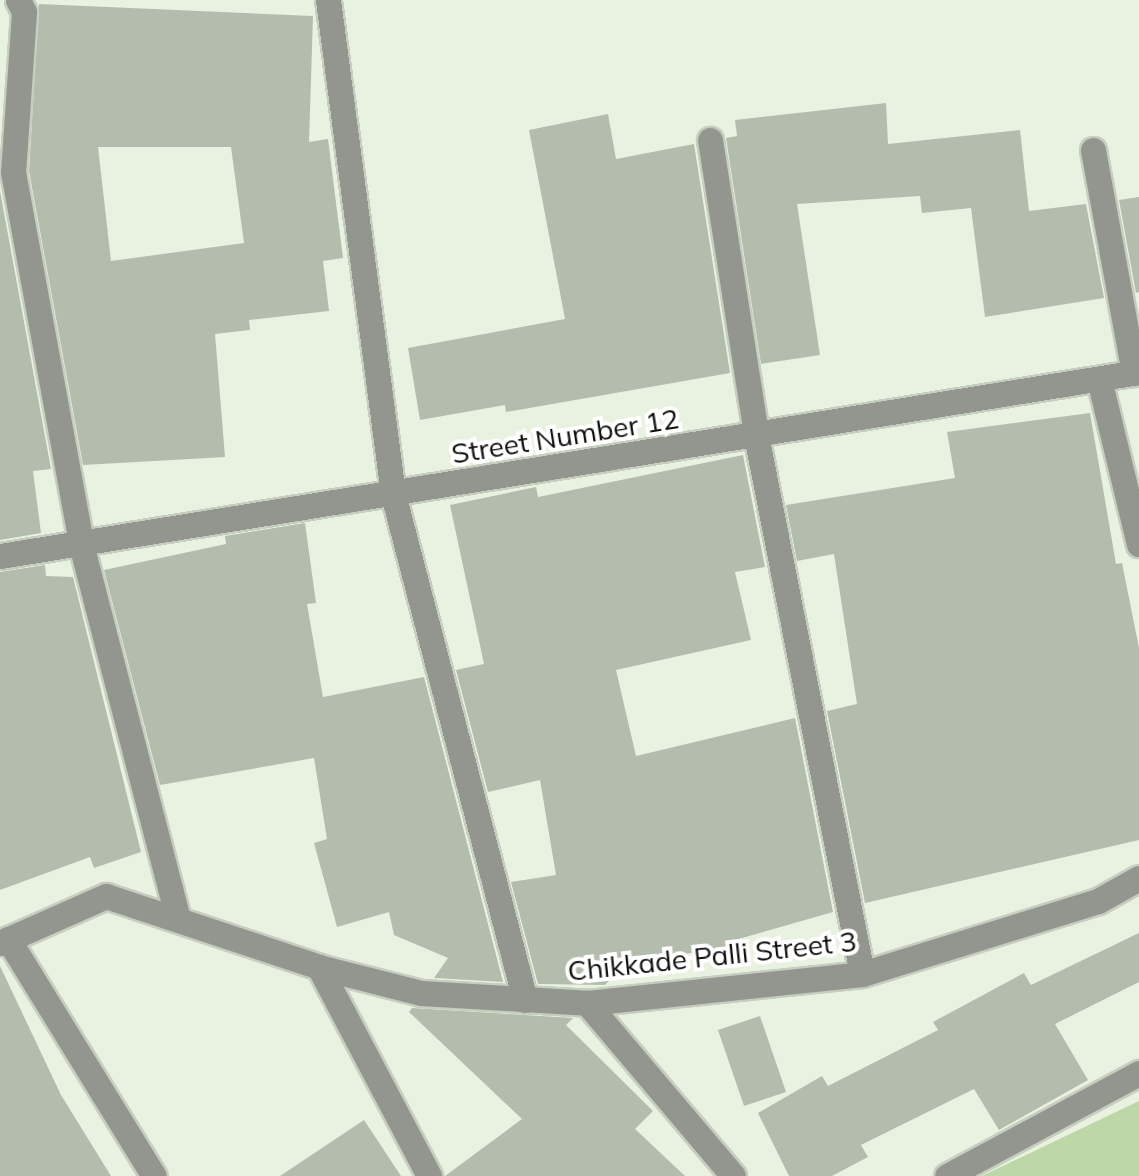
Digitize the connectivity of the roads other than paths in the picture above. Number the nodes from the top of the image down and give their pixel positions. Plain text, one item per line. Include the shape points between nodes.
1 (18, 0) edge
2 (328, 0) edge
3 (710, 140) dead end
4 (1093, 150) dead end
5 (1137, 373) edge
6 (1099, 379) junction
7 (756, 435) junction
8 (393, 494) junction
9 (81, 544) junction
10 (1139, 544) edge
11 (0, 556) edge
12 (1139, 878) edge
13 (178, 918) junction
14 (4, 941) edge
15 (319, 968) junction
16 (862, 974) junction
17 (525, 1000) junction
18 (587, 1003) junction
19 (1139, 1073) edge
20 (154, 1176) edge
21 (430, 1176) edge
22 (732, 1176) edge
23 (947, 1176) edge

1 - 9 street via 24,12 13,172
2 - 8 street
3 - 7 street
4 - 5 street
5 - 6 street, Street Number 12
6 - 7 street, Street Number 12
6 - 10 street
7 - 8 street, Street Number 12
7 - 16 street
8 - 9 street, Street Number 12
8 - 17 street
9 - 11 street, Street Number 12
9 - 13 street
12 - 16 street, Chikkade Palli Street 3 via 1098,901
13 - 14 street, Chikkade Palli Street 3 via 106,896
13 - 15 street, Chikkade Palli Street 3
14 - 20 street
15 - 17 street, Chikkade Palli Street 3 via 421,993
15 - 21 street
16 - 18 street, Chikkade Palli Street 3
17 - 18 street, Chikkade Palli Street 3
18 - 22 street
19 - 23 street

